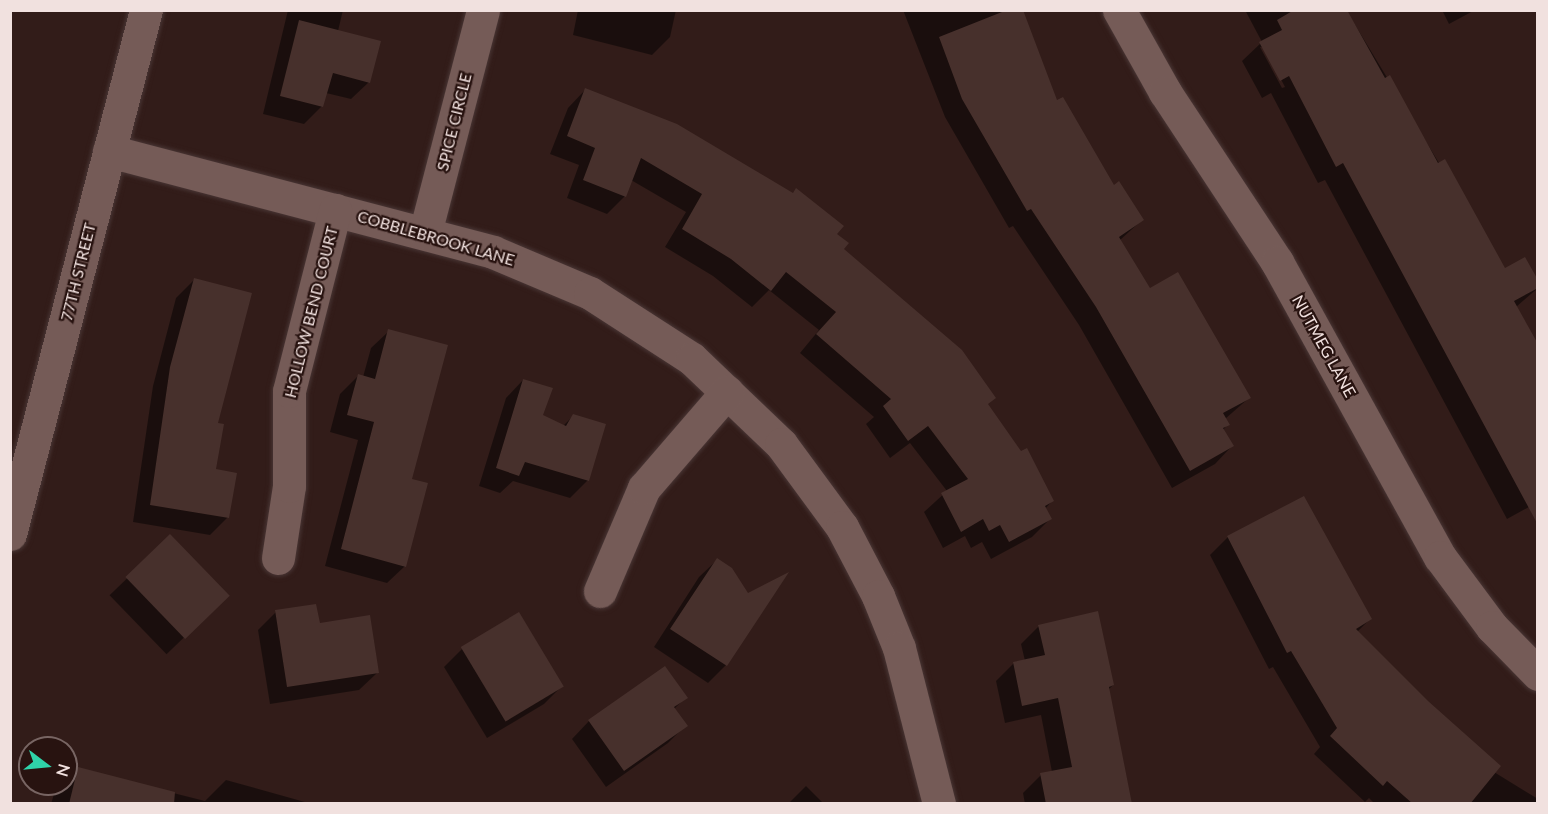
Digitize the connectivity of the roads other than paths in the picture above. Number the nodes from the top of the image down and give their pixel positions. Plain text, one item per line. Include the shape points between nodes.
1 (146, 10) edge
2 (483, 10) edge
3 (1119, 10) edge
4 (109, 150) junction
5 (335, 210) junction
6 (426, 233) junction
7 (727, 392) junction
8 (10, 534) edge
9 (278, 558) dead end
10 (600, 591) dead end
11 (1538, 674) edge
12 (939, 804) edge

1 - 4 street, 77TH STREET
2 - 6 street, SPICE CIRCLE
3 - 11 street, NUTMEG LANE via 1165,92 1277,262 1440,557 1492,627
4 - 5 street, COBBLEBROOK LANE
4 - 8 street, 77TH STREET
5 - 6 street, COBBLEBROOK LANE
5 - 9 street, HOLLOW BEND COURT via 289,391 289,486
6 - 7 street, COBBLEBROOK LANE via 493,252 590,293 692,359
7 - 10 street via 644,488
7 - 12 street, COBBLEBROOK LANE via 781,444 806,475 842,527 873,586 911,688

